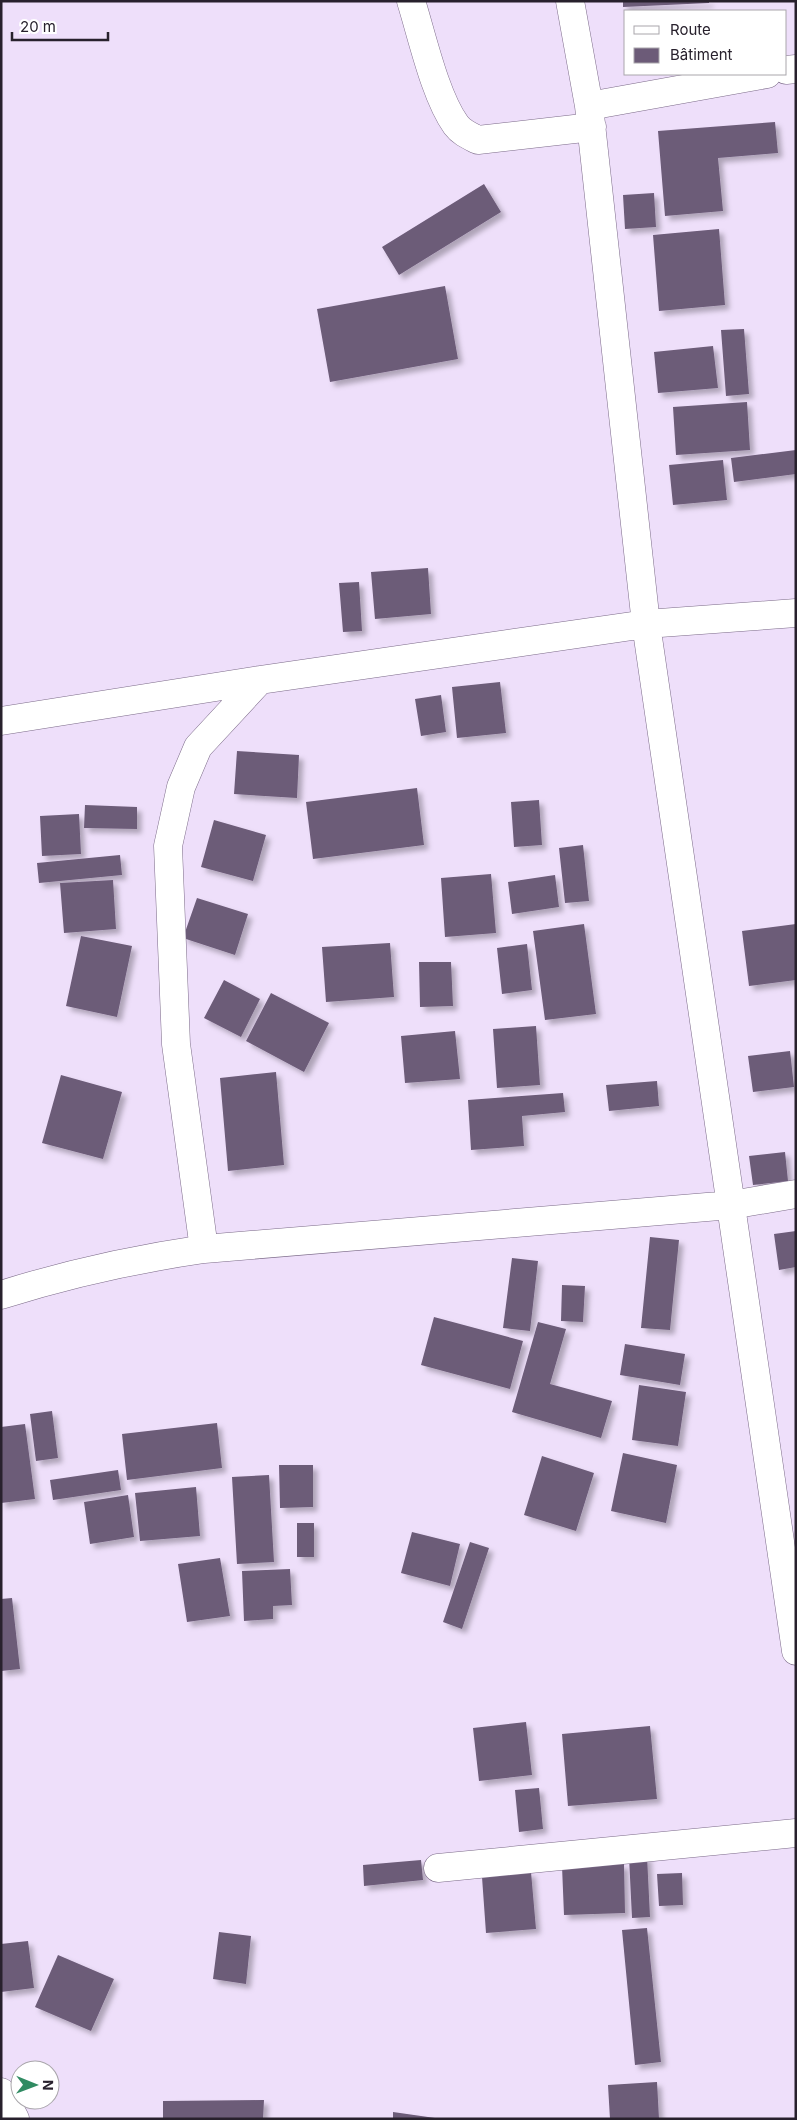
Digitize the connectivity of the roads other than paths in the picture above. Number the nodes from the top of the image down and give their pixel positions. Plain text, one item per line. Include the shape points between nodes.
1 (411, 1) edge
2 (570, 1) edge
3 (763, 75) edge
4 (590, 116) junction
5 (796, 613) edge
6 (646, 624) junction
7 (260, 680) junction
8 (1, 721) edge
9 (796, 1194) edge
10 (731, 1205) junction
11 (204, 1249) junction
12 (1, 1295) edge
13 (796, 1651) edge
14 (796, 1833) edge
15 (438, 1868) dead end
16 (1, 2092) edge
17 (14, 2119) edge

1 - 4 street via 441,97 456,125 466,135 478,140
2 - 4 street
3 - 4 street
4 - 6 street
5 - 6 street
6 - 7 street
6 - 10 street
7 - 8 street
7 - 11 street via 198,747 181,787 168,846 176,1044
9 - 10 street
10 - 11 street
10 - 13 street
11 - 12 street via 148,1258
14 - 15 street
16 - 17 street

